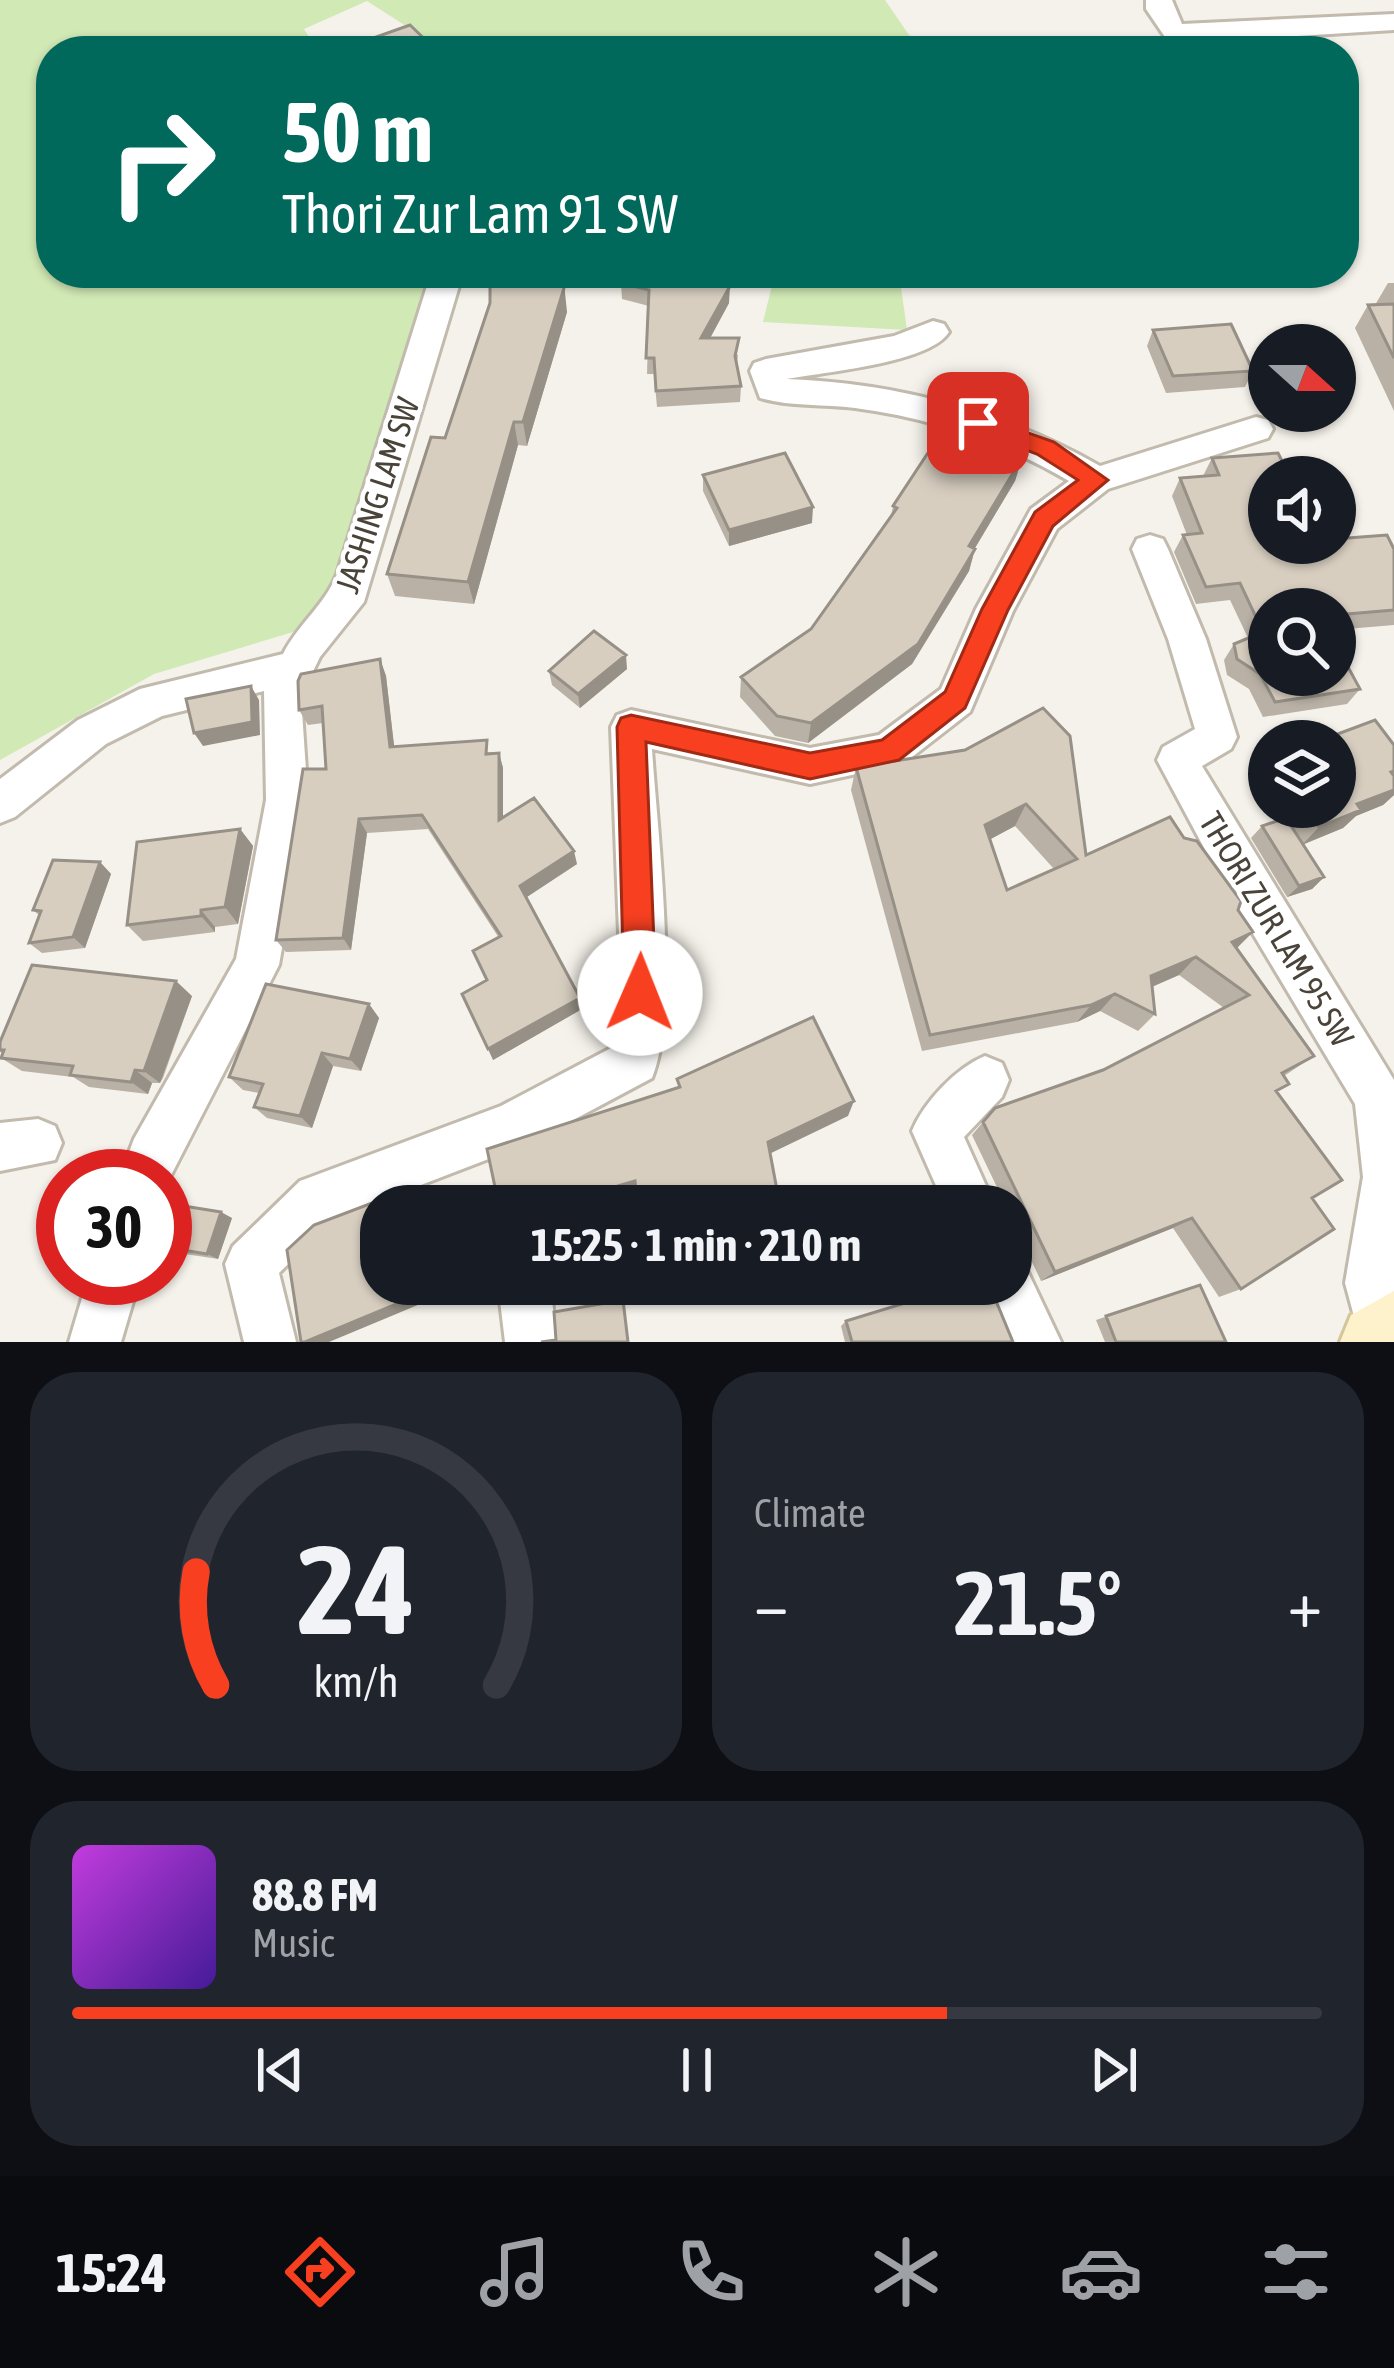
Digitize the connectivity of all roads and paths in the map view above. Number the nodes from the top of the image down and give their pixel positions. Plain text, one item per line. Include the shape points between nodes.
1 (1159, 0) edge
2 (1394, 22) edge
3 (442, 288) edge
4 (933, 332) dead end
5 (1248, 432) edge
6 (1096, 480) junction
7 (1150, 549) dead end
8 (296, 667) junction
9 (0, 804) edge
10 (985, 1080) dead end
11 (155, 1149) edge
12 (960, 1185) edge
13 (106, 1305) edge
14 (527, 1305) edge
15 (1017, 1305) edge
16 (1386, 1336) edge
17 (95, 1342) edge
18 (270, 1342) edge
19 (531, 1342) edge
20 (1035, 1342) edge

1 - 2 street via 1174,31 1202,34
3 - 8 street, JASHING LAM SW via 356,574
4 - 6 street via 901,346 766,371 772,390 828,391 978,423 1046,448
5 - 6 street
6 - 18 street via 1044,519 956,700 889,752 810,766 631,727 642,958 635,1061 512,1126 318,1199 251,1264
7 - 16 street, THORI ZUR LAM 95 SW via 1216,737 1178,760 1378,1098 1388,1177 1372,1283
8 - 9 street via 154,701 92,732
8 - 11 street, JASHING LAM SW via 281,695 287,800 256,965
10 - 12 street via 936,1131
13 - 17 street
14 - 19 street
15 - 20 street

